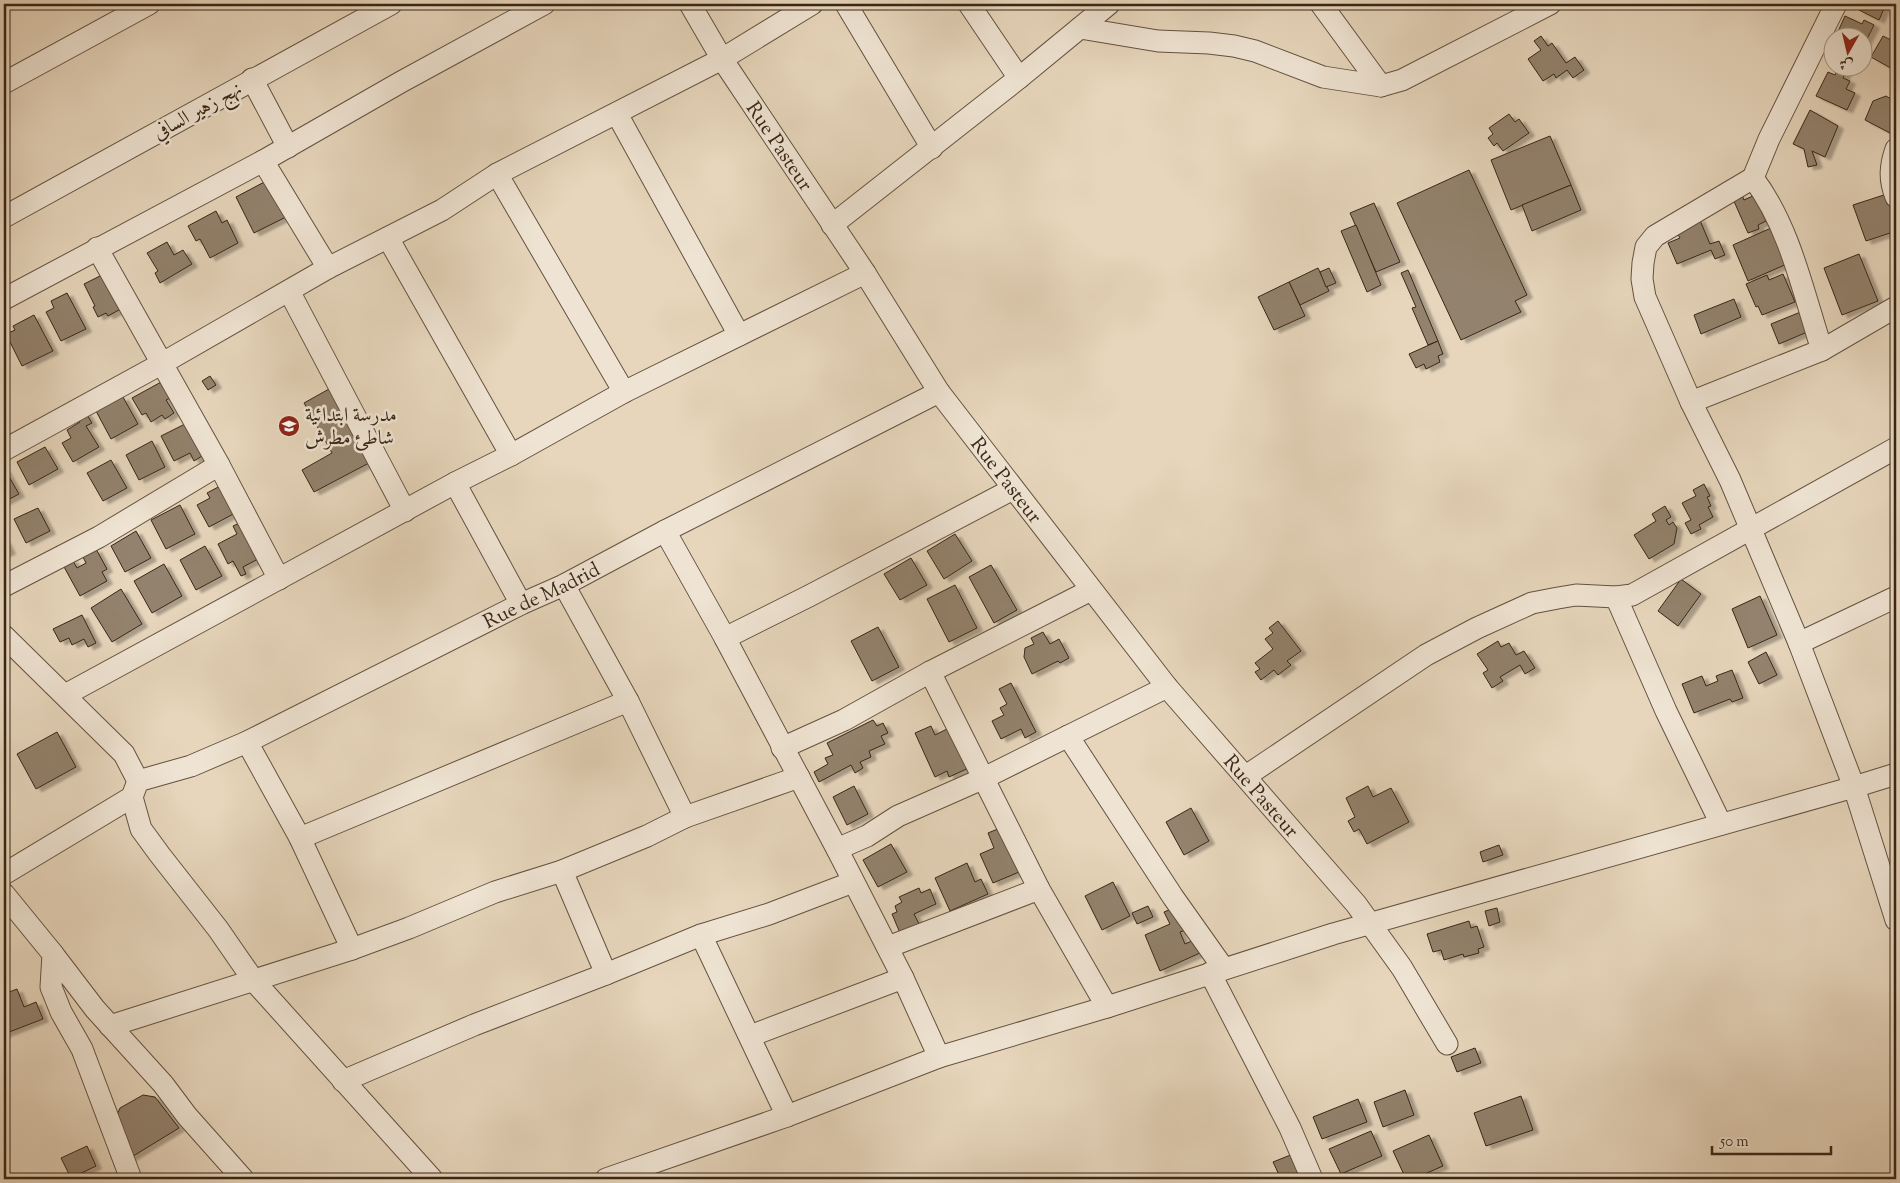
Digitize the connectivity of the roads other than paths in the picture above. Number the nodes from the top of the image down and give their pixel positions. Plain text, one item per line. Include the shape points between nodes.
1 (149, 4) edge
2 (391, 4) edge
3 (544, 4) edge
4 (690, 4) edge
5 (812, 4) edge
6 (846, 4) edge
7 (969, 4) edge
8 (1107, 4) edge
9 (1320, 4) edge
10 (1550, 4) edge
11 (1836, 4) edge
12 (1080, 28) junction
13 (722, 59) junction
14 (1019, 78) junction
15 (252, 79) junction
16 (4, 83) edge
17 (1381, 86) junction
18 (617, 114) junction
19 (288, 147) junction
20 (932, 148) junction
21 (1896, 149) edge
22 (263, 161) junction
23 (498, 174) junction
24 (1753, 178) junction
25 (1896, 197) edge
26 (4, 216) edge
27 (832, 225) junction
28 (388, 238) junction
29 (97, 248) junction
30 (328, 268) junction
31 (865, 273) junction
32 (289, 291) junction
33 (4, 299) edge
34 (1896, 307) edge
35 (739, 334) junction
36 (1822, 350) junction
37 (161, 364) junction
38 (624, 392) junction
39 (939, 392) junction
40 (1691, 402) junction
41 (1896, 448) edge
42 (4, 450) edge
43 (512, 455) junction
44 (218, 465) junction
45 (455, 483) junction
46 (1013, 489) junction
47 (405, 511) junction
48 (1752, 528) junction
49 (665, 531) junction
50 (279, 579) junction
51 (564, 585) junction
52 (4, 586) edge
53 (1091, 590) junction
54 (1616, 597) junction
55 (1896, 597) edge
56 (521, 604) junction
57 (4, 636) edge
58 (725, 638) junction
59 (1799, 642) junction
60 (930, 672) junction
61 (1167, 687) junction
62 (64, 695) junction
63 (628, 701) junction
64 (1068, 736) junction
65 (247, 742) junction
66 (782, 748) junction
67 (1896, 774) edge
68 (1246, 776) junction
69 (798, 777) junction
70 (982, 778) junction
71 (1854, 787) junction
72 (135, 789) junction
73 (685, 817) junction
74 (1721, 824) junction
75 (300, 838) junction
76 (837, 849) junction
77 (562, 871) junction
78 (4, 878) edge
79 (853, 882) junction
80 (1039, 889) junction
81 (1896, 920) edge
82 (1371, 923) junction
83 (702, 934) junction
84 (888, 947) junction
85 (352, 949) junction
86 (53, 954) junction
87 (1217, 971) junction
88 (606, 974) junction
89 (904, 978) junction
90 (254, 981) junction
91 (1108, 1007) junction
92 (110, 1026) junction
93 (750, 1036) junction
94 (1447, 1044) dead end
95 (939, 1057) junction
96 (343, 1082) junction
97 (787, 1116) junction
98 (131, 1179) edge
99 (243, 1179) edge
100 (432, 1179) edge
101 (606, 1179) edge
102 (1312, 1179) edge

1 - 16 street
2 - 15 street, نهج زهير السافي
3 - 19 street
4 - 13 street, Rue Pasteur
5 - 13 street
6 - 20 street
7 - 14 street
8 - 12 street
9 - 17 street
10 - 17 street via 1409,76
11 - 24 street
12 - 14 street
12 - 17 street via 1158,41 1234,46 1323,77
13 - 18 street
13 - 27 street, Rue Pasteur
14 - 20 street
15 - 19 street
15 - 26 street, نهج زهير السافي
18 - 23 street
18 - 35 street
19 - 22 street
20 - 27 street
21 - 25 street via 1891,165
22 - 29 street
22 - 30 street
23 - 28 street via 442,210
23 - 38 street
24 - 36 street via 1765,194 1790,252
24 - 40 street via 1655,236 1646,247 1642,279 1645,297
27 - 31 street, Rue Pasteur
28 - 30 street
28 - 43 street
29 - 33 street
29 - 37 street
30 - 32 street
31 - 35 street
31 - 39 street, Rue Pasteur
32 - 37 street
32 - 47 street
34 - 36 street
35 - 38 street
36 - 40 street
37 - 42 street
37 - 44 street
38 - 43 street
39 - 46 street, Rue Pasteur
39 - 49 street, Rue de Madrid
40 - 48 street
41 - 48 street
43 - 45 street
44 - 50 street
44 - 52 street via 99,536
45 - 47 street
45 - 56 street
46 - 53 street, Rue Pasteur
46 - 58 street
47 - 50 street
48 - 54 street via 1644,589
48 - 59 street
49 - 51 street, Rue de Madrid
49 - 58 street
50 - 62 street
51 - 56 street, Rue de Madrid
51 - 63 street
53 - 60 street
53 - 61 street, Rue Pasteur
54 - 68 street via 1576,595 1532,603 1477,628 1426,656
54 - 74 street
55 - 59 street
56 - 65 street, Rue de Madrid
57 - 62 street
58 - 66 street
59 - 71 street
60 - 66 street via 844,720
60 - 70 street
61 - 64 street
61 - 68 street, Rue Pasteur
62 - 72 street via 124,754
63 - 73 street
63 - 75 street
64 - 70 street
64 - 87 street
65 - 72 street, Rue de Madrid
65 - 75 street
66 - 69 street
67 - 71 street
68 - 82 street, Rue Pasteur
69 - 73 street
69 - 76 street
70 - 76 street via 898,816 867,836
70 - 80 street
71 - 74 street
71 - 81 street
72 - 78 street, Rue de Madrid
72 - 90 street via 142,829
73 - 77 street
74 - 82 street
75 - 85 street
76 - 79 street
77 - 85 street via 495,892
77 - 88 street
78 - 86 street
79 - 83 street via 769,914
79 - 84 street
80 - 84 street
80 - 91 street
82 - 87 street
82 - 94 street, Rue Pasteur
83 - 88 street
83 - 93 street
84 - 89 street
85 - 90 street
86 - 92 street
86 - 98 street via 50,987 82,1049
87 - 91 street
87 - 102 street
88 - 96 street via 474,1025
89 - 93 street
89 - 95 street
90 - 92 street
90 - 96 street
91 - 95 street
92 - 99 street
93 - 97 street
95 - 97 street
96 - 100 street
97 - 101 street

